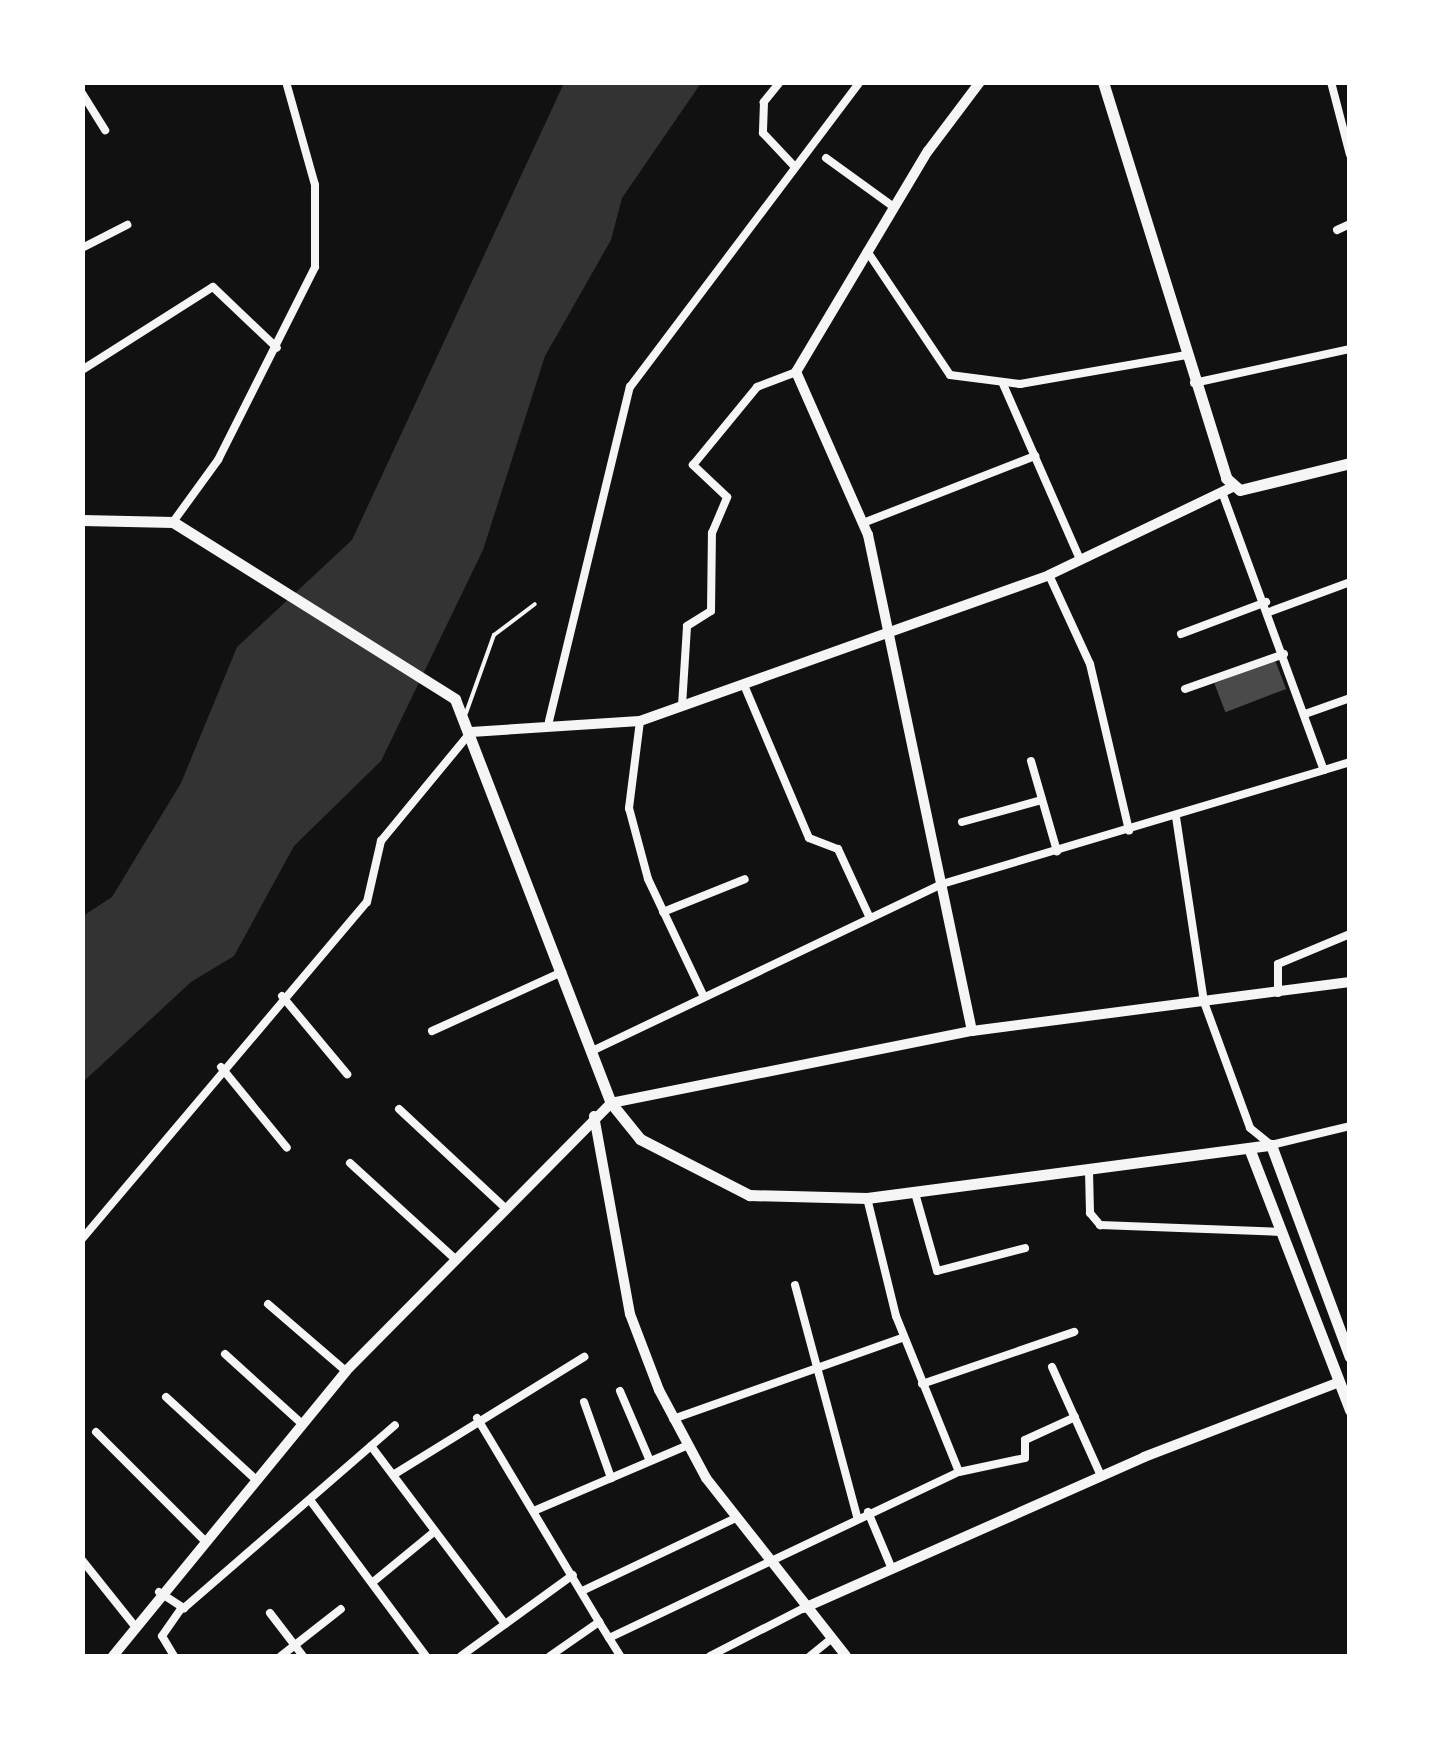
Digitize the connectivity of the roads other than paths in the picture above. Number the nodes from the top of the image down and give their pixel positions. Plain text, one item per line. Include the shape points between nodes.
1 (286, 82) edge
2 (780, 82) edge
3 (860, 82) edge
4 (980, 82) edge
5 (1103, 82) edge
6 (1331, 82) edge
7 (82, 94) edge
8 (105, 130) dead end
9 (1350, 155) edge
10 (826, 158) dead end
11 (794, 166) junction
12 (894, 207) junction
13 (126, 224) dead end
14 (1350, 224) edge
15 (1338, 230) dead end
16 (83, 246) edge
17 (866, 251) junction
18 (277, 348) junction
19 (1350, 348) edge
20 (1186, 355) junction
21 (82, 370) edge
22 (796, 372) junction
23 (1194, 383) junction
24 (1004, 384) junction
25 (1035, 456) junction
26 (1350, 462) edge
27 (1227, 490) junction
28 (88, 521) edge
29 (173, 522) junction
30 (863, 523) junction
31 (82, 531) edge
32 (1080, 559) junction
33 (1048, 575) junction
34 (1350, 582) edge
35 (535, 604) dead end
36 (1267, 607) junction
37 (1181, 634) dead end
38 (886, 635) junction
39 (1284, 654) junction
40 (744, 686) junction
41 (1185, 690) dead end
42 (1350, 698) edge
43 (682, 706) junction
44 (1304, 714) junction
45 (464, 718) junction
46 (549, 721) junction
47 (640, 721) junction
48 (471, 732) junction
49 (1031, 762) dead end
50 (1350, 762) edge
51 (1324, 770) junction
52 (1042, 800) junction
53 (1176, 816) junction
54 (962, 822) dead end
55 (1129, 830) junction
56 (1058, 851) junction
57 (745, 879) dead end
58 (942, 884) junction
59 (662, 912) junction
60 (868, 916) junction
61 (1350, 934) edge
62 (562, 972) junction
63 (1350, 982) edge
64 (1278, 993) junction
65 (704, 995) junction
66 (282, 996) junction
67 (1204, 1002) junction
68 (972, 1030) junction
69 (432, 1031) dead end
70 (592, 1051) junction
71 (221, 1067) junction
72 (348, 1074) dead end
73 (611, 1103) junction
74 (398, 1109) dead end
75 (594, 1116) junction
76 (1350, 1126) edge
77 (1250, 1128) junction
78 (1271, 1145) junction
79 (287, 1148) dead end
80 (1248, 1148) junction
81 (350, 1163) dead end
82 (1089, 1171) junction
83 (915, 1193) junction
84 (867, 1198) junction
85 (505, 1208) junction
86 (1281, 1232) junction
87 (82, 1240) edge
88 (1024, 1248) dead end
89 (455, 1259) junction
90 (795, 1285) dead end
91 (268, 1304) dead end
92 (1074, 1332) dead end
93 (904, 1337) junction
94 (225, 1354) dead end
95 (1350, 1357) edge
96 (584, 1358) dead end
97 (1052, 1367) dead end
98 (816, 1369) junction
99 (346, 1371) junction
100 (1339, 1382) junction
101 (922, 1384) junction
102 (620, 1391) dead end
103 (166, 1397) dead end
104 (584, 1402) dead end
105 (1350, 1410) edge
106 (1074, 1417) junction
107 (477, 1418) junction
108 (673, 1419) junction
109 (302, 1423) junction
110 (395, 1425) dead end
111 (96, 1432) dead end
112 (371, 1446) junction
113 (686, 1446) junction
114 (650, 1461) junction
115 (958, 1472) junction
116 (393, 1475) junction
117 (1101, 1476) junction
118 (254, 1478) junction
119 (611, 1478) junction
120 (310, 1500) junction
121 (536, 1510) junction
122 (868, 1512) junction
123 (857, 1516) junction
124 (736, 1518) junction
125 (435, 1530) junction
126 (202, 1538) junction
127 (766, 1558) junction
128 (82, 1560) edge
129 (892, 1570) junction
130 (573, 1575) junction
131 (373, 1582) junction
132 (582, 1591) junction
133 (159, 1592) junction
134 (804, 1608) junction
135 (341, 1609) dead end
136 (180, 1610) junction
137 (270, 1614) dead end
138 (599, 1622) junction
139 (133, 1624) junction
140 (505, 1624) junction
141 (609, 1638) junction
142 (831, 1639) junction
143 (294, 1646) junction
144 (113, 1656) edge
145 (174, 1656) edge
146 (281, 1656) edge
147 (303, 1656) edge
148 (426, 1656) edge
149 (461, 1656) edge
150 (550, 1656) edge
151 (620, 1656) edge
152 (710, 1656) edge
153 (810, 1656) edge
154 (846, 1656) edge

1 - 18 street via 315,184 318,249
2 - 11 street via 764,102 763,132
3 - 11 street
4 - 12 street
5 - 20 main road
6 - 9 street
7 - 8 street
10 - 12 street
11 - 46 street via 630,387
12 - 17 street
13 - 16 street
14 - 15 street
17 - 22 street
17 - 24 street via 940,370
18 - 21 street via 212,287
18 - 29 street
19 - 23 street
20 - 23 main road
20 - 24 street
22 - 30 street
22 - 43 street via 758,387 693,466 727,497 712,532 711,611 687,626
23 - 27 main road
24 - 25 street
25 - 30 street
25 - 32 street
26 - 27 main road
27 - 32 street
27 - 36 street
28 - 29 main road
28 - 31 street
29 - 45 main road via 455,699
30 - 38 street
32 - 33 street
33 - 38 street
33 - 55 street via 1090,664
34 - 36 street
35 - 45 lane via 494,635
36 - 37 street
36 - 39 street
38 - 40 street
38 - 58 street
39 - 41 street
39 - 44 street
40 - 43 street
40 - 60 street via 809,838 838,850
42 - 44 street
43 - 47 street
44 - 51 street
45 - 48 main road
46 - 47 street
46 - 48 street
47 - 59 street via 629,808
48 - 62 main road
48 - 66 street via 381,841 367,902
49 - 52 street
50 - 51 street
51 - 53 street
52 - 54 street
52 - 56 street
53 - 55 street
53 - 67 street
55 - 56 street
56 - 58 street
57 - 59 street
58 - 60 street
58 - 68 street
59 - 65 street
60 - 65 street
61 - 64 street via 1278,964
62 - 69 street
62 - 70 main road
63 - 64 street
64 - 67 street
65 - 70 street
66 - 71 street
66 - 72 street
67 - 68 street
67 - 77 street
68 - 73 street
70 - 73 main road
71 - 79 street
71 - 87 street
73 - 75 street
73 - 84 main road via 640,1139 726,1188
74 - 85 street
75 - 85 street
75 - 108 street via 630,1314
76 - 78 street
77 - 78 street
77 - 80 street
78 - 80 main road
78 - 95 main road
80 - 82 main road
80 - 86 main road
81 - 89 street
82 - 83 main road
82 - 86 street via 1090,1213 1100,1225
83 - 84 main road
83 - 88 street via 937,1272
84 - 93 street
85 - 89 street
86 - 100 main road
89 - 99 street
90 - 98 street
91 - 99 street
92 - 101 street
93 - 98 street
93 - 101 street
94 - 109 street
96 - 107 street
97 - 106 street
98 - 108 street
98 - 123 street
99 - 109 street
100 - 105 main road
100 - 117 street
101 - 115 street
102 - 114 street
103 - 118 street
104 - 119 street
106 - 115 street via 1025,1440 1025,1458
106 - 117 street
107 - 116 street
107 - 121 street
108 - 113 street
109 - 118 street
110 - 112 street
111 - 126 street
112 - 116 street
112 - 120 street
113 - 114 street
113 - 124 street
114 - 119 street
115 - 122 street
116 - 125 street
117 - 129 street
118 - 126 street
119 - 121 street
120 - 131 street
120 - 136 street
121 - 130 street
122 - 123 street
122 - 129 street
123 - 127 street
124 - 127 street
124 - 132 street
125 - 131 street
125 - 140 street
126 - 133 street
127 - 134 street
127 - 141 street
128 - 139 street
129 - 134 street
130 - 132 street
130 - 140 street
131 - 148 street
132 - 138 street
133 - 136 street
133 - 139 street
134 - 142 street
134 - 152 street
135 - 143 street
136 - 145 street via 162,1636
137 - 143 street
138 - 141 street
138 - 150 street
139 - 144 street
140 - 149 street
141 - 151 street
142 - 153 street
142 - 154 street
143 - 146 street
143 - 147 street

